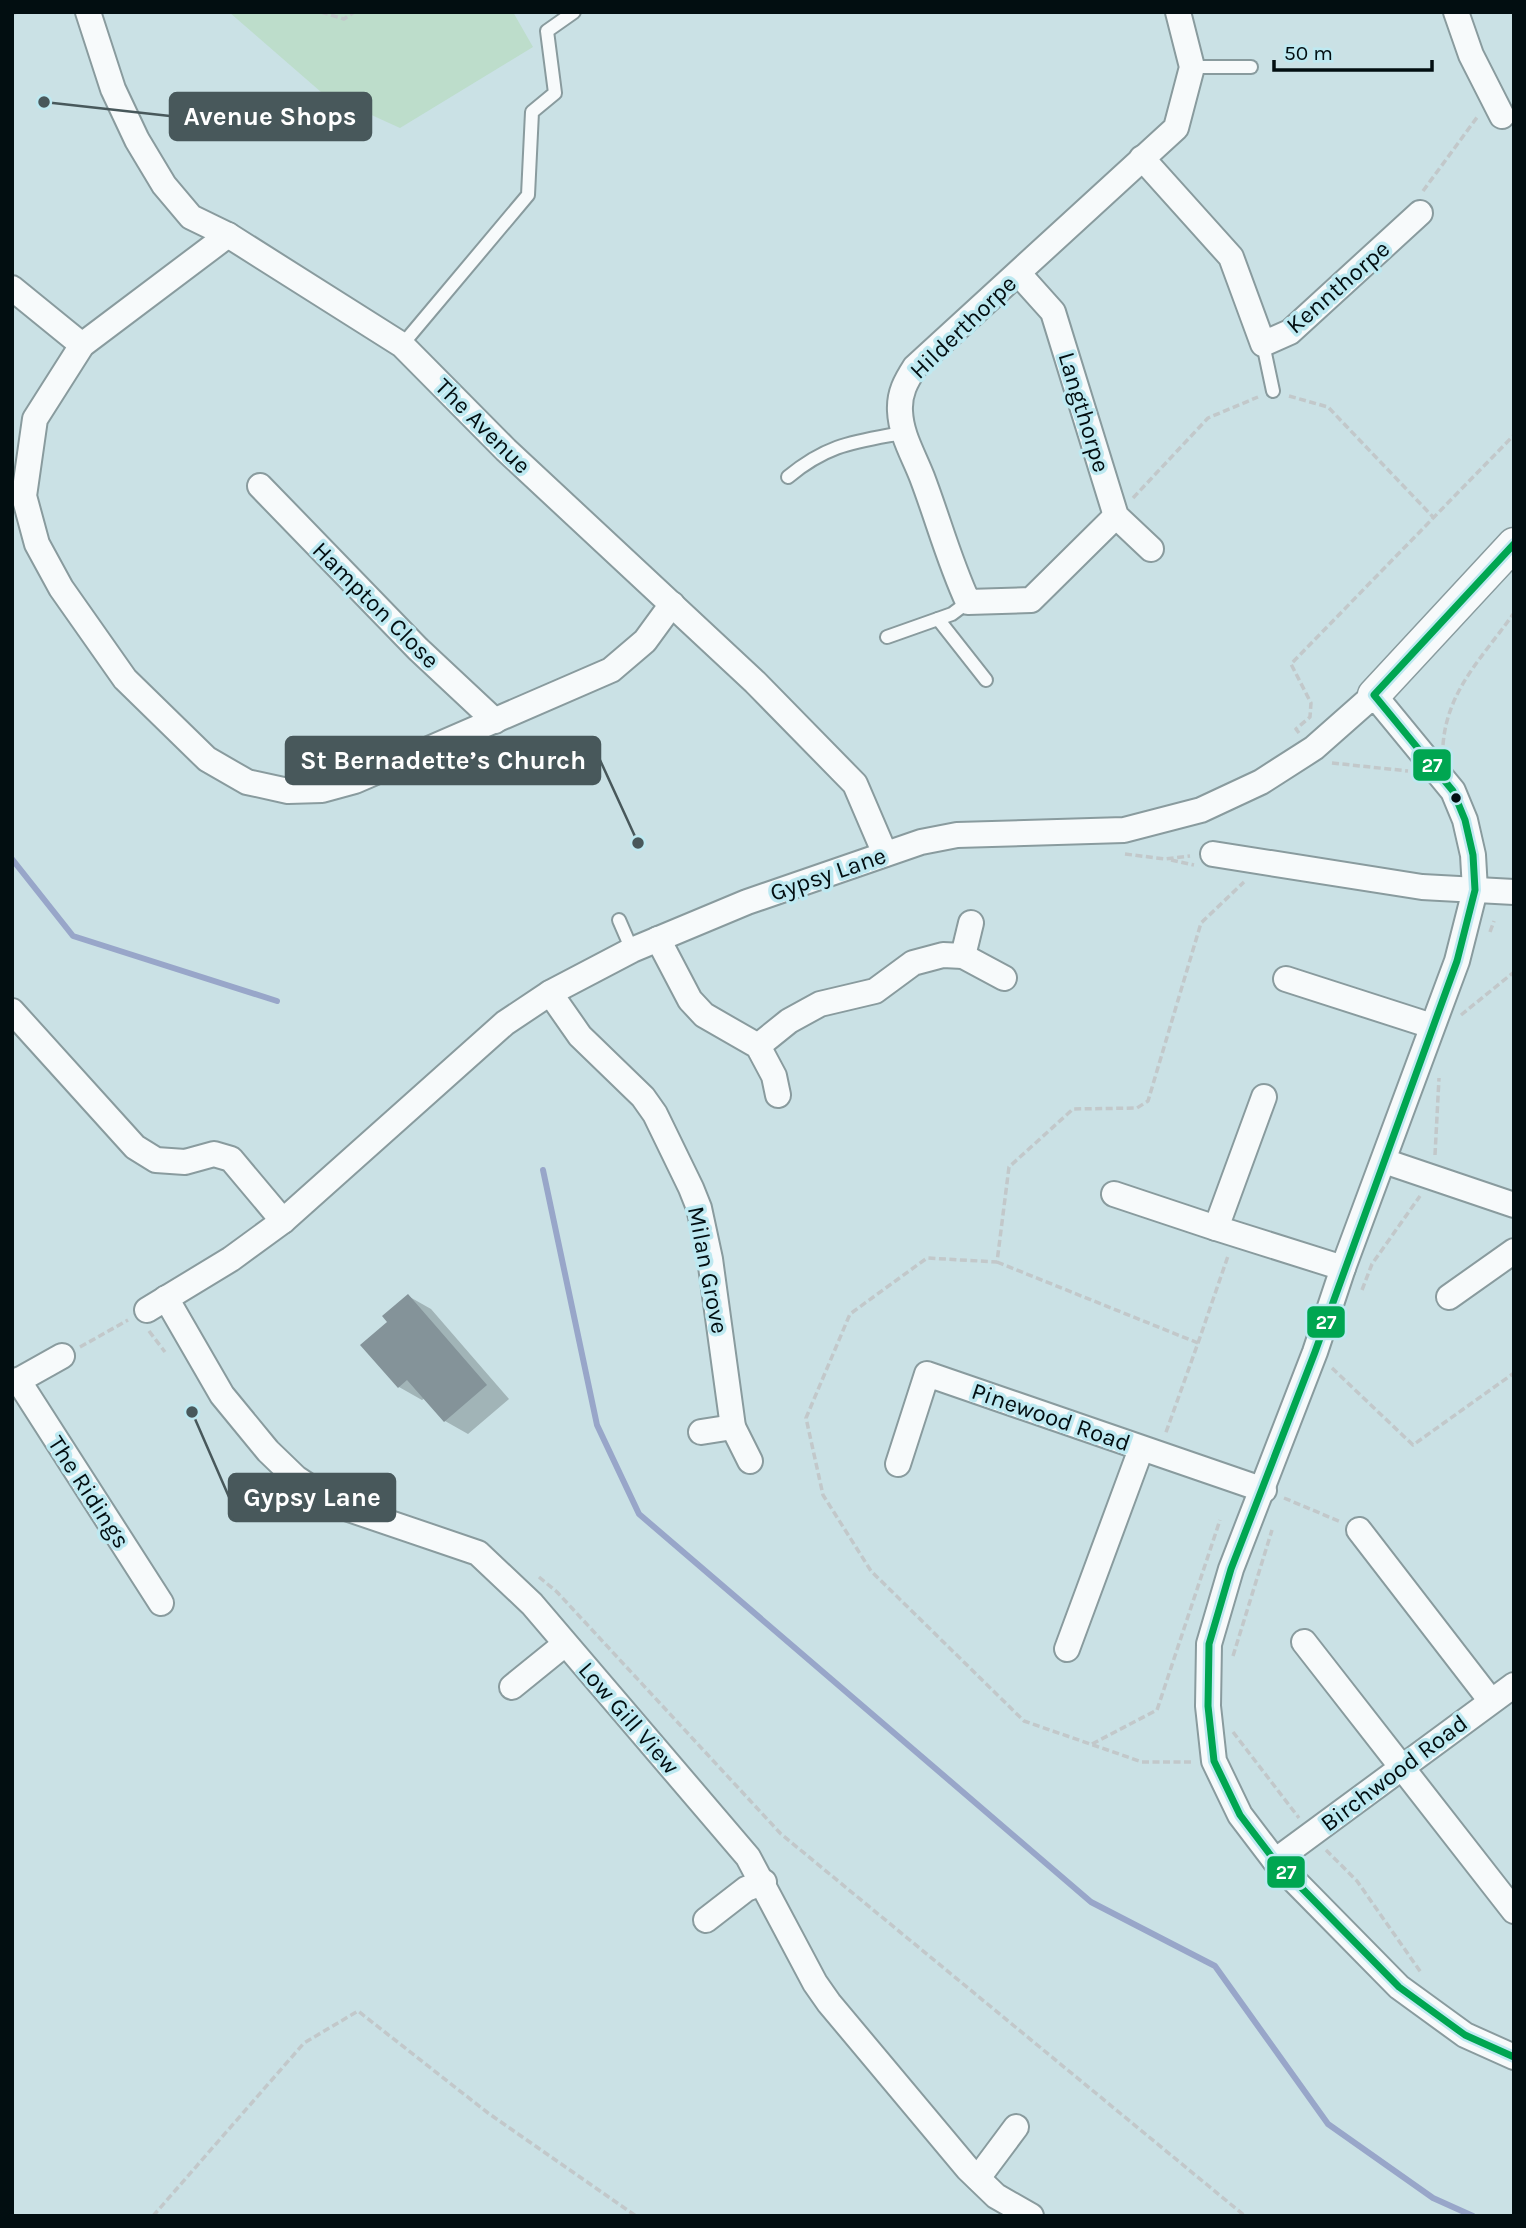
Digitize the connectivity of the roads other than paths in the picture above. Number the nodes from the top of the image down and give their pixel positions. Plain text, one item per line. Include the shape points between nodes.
1 (88, 12) edge
2 (574, 12) edge
3 (1178, 12) edge
4 (1456, 12) edge
5 (1251, 66) dead end
6 (1192, 67) junction
7 (1502, 116) road end
8 (1142, 158) junction
9 (1420, 213) road end
10 (228, 235) junction
11 (1019, 274) junction
12 (12, 288) edge
13 (1264, 344) junction
14 (82, 345) junction
15 (402, 345) junction
16 (1273, 391) road end
17 (902, 433) junction
18 (788, 477) dead end
19 (260, 486) dead end
20 (1116, 516) junction
21 (1514, 544) edge
22 (1151, 549) dead end
23 (968, 602) junction
24 (672, 604) junction
25 (938, 618) junction
26 (887, 637) dead end
27 (986, 680) dead end
28 (1374, 695) junction
29 (495, 721) junction
30 (885, 854) junction
31 (1213, 854) road end
32 (1475, 890) junction
33 (1514, 892) edge
34 (620, 920) dead end
35 (971, 923) dead end
36 (658, 939) junction
37 (632, 950) junction
38 (963, 956) junction
39 (1004, 978) dead end
40 (1286, 979) dead end
41 (551, 993) junction
42 (12, 1011) edge
43 (1432, 1026) junction
44 (758, 1046) junction
45 (778, 1095) dead end
46 (1264, 1097) dead end
47 (1384, 1161) junction
48 (1114, 1194) dead end
49 (1514, 1205) edge
50 (283, 1221) junction
51 (1226, 1231) junction
52 (1514, 1251) edge
53 (1343, 1268) junction
54 (1449, 1297) dead end
55 (159, 1314) joint
56 (62, 1356) road end
57 (15, 1382) edge
58 (733, 1427) junction
59 (701, 1432) dead end
60 (1150, 1451) junction
61 (750, 1461) dead end
62 (898, 1464) dead end
63 (1274, 1494) junction
64 (1359, 1530) road end
65 (161, 1603) dead end
66 (1304, 1642) dead end
67 (565, 1644) junction
68 (1067, 1649) dead end
69 (1514, 1685) edge
70 (512, 1688) dead end
71 (1491, 1701) junction
72 (1403, 1766) junction
73 (1275, 1861) junction
74 (764, 1882) junction
75 (1514, 1911) edge
76 (706, 1920) dead end
77 (1514, 2057) edge
78 (1016, 2127) dead end
79 (978, 2178) junction
80 (1031, 2216) edge

1 - 10 street, The Avenue via 113,89 164,185 191,217
2 - 15 lane via 547,31 555,93 532,112 528,195
3 - 6 street, Hilderthorpe
4 - 7 street via 1471,55
5 - 6 lane
6 - 8 street, Hilderthorpe via 1176,128
8 - 11 street, Hilderthorpe
8 - 13 street, Kennthorpe via 1231,257
9 - 13 street, Kennthorpe via 1290,332
10 - 14 street
10 - 15 street, The Avenue
11 - 17 street, Hilderthorpe via 983,301 915,366 902,386
11 - 20 street, Langthorpe via 1053,312
12 - 14 street
13 - 16 lane
14 - 29 street via 35,419 24,496 37,544 61,588 125,680 207,759 247,782 288,791 322,790 355,781
15 - 24 street, The Avenue via 506,450
17 - 18 lane via 849,443 813,456
17 - 23 street, Hilderthorpe
19 - 29 street, Hampton Close via 418,649
20 - 22 street, Langthorpe
20 - 23 street via 1031,600
21 - 28 street
23 - 25 lane
24 - 29 street via 645,641 611,670
24 - 30 street, The Avenue via 855,783
25 - 26 lane
25 - 27 lane
28 - 30 street, Gypsy Lane via 1314,748 1261,782 1201,810 1124,830 957,835
28 - 32 street via 1453,792 1473,855
30 - 36 street, Gypsy Lane
31 - 32 street via 1422,887
32 - 33 street
32 - 43 street via 1457,961
34 - 37 lane
35 - 38 street
36 - 37 street, Gypsy Lane
36 - 44 street via 690,1000 704,1015
37 - 41 street, Gypsy Lane
38 - 39 street
38 - 44 street via 943,955 914,963 875,991 820,1004
40 - 43 street
41 - 50 street, Gypsy Lane via 505,1023 440,1078
41 - 58 street, Milan Grove via 580,1036 643,1097 691,1188 710,1259
42 - 50 street via 135,1147 156,1160 185,1162 214,1154 230,1159
43 - 47 street
44 - 45 street
46 - 51 street
47 - 49 street
47 - 53 street
48 - 51 street
50 - 55 street, Gypsy Lane
51 - 53 street
52 - 54 street
53 - 63 street via 1328,1359
55 - 67 street, Low Gill View via 268,1451 296,1478 337,1505 478,1553 532,1604
56 - 57 street
57 - 65 street, The Ridings
58 - 59 street
58 - 61 street, Milan Grove
60 - 62 street, Pinewood Road via 927,1374
60 - 63 street, Pinewood Road
60 - 68 street
63 - 73 street via 1231,1569 1209,1644 1208,1706 1214,1761 1240,1815
64 - 71 street
66 - 72 street
67 - 70 street
67 - 74 street, Low Gill View via 748,1857
69 - 71 street, Birchwood Road
71 - 72 street, Birchwood Road
72 - 73 street, Birchwood Road
72 - 75 street
73 - 77 street via 1399,1987 1465,2035
74 - 76 street via 746,1889
74 - 79 street, Low Gill View via 821,1993
78 - 79 street
79 - 80 street, Low Gill View via 996,2196

